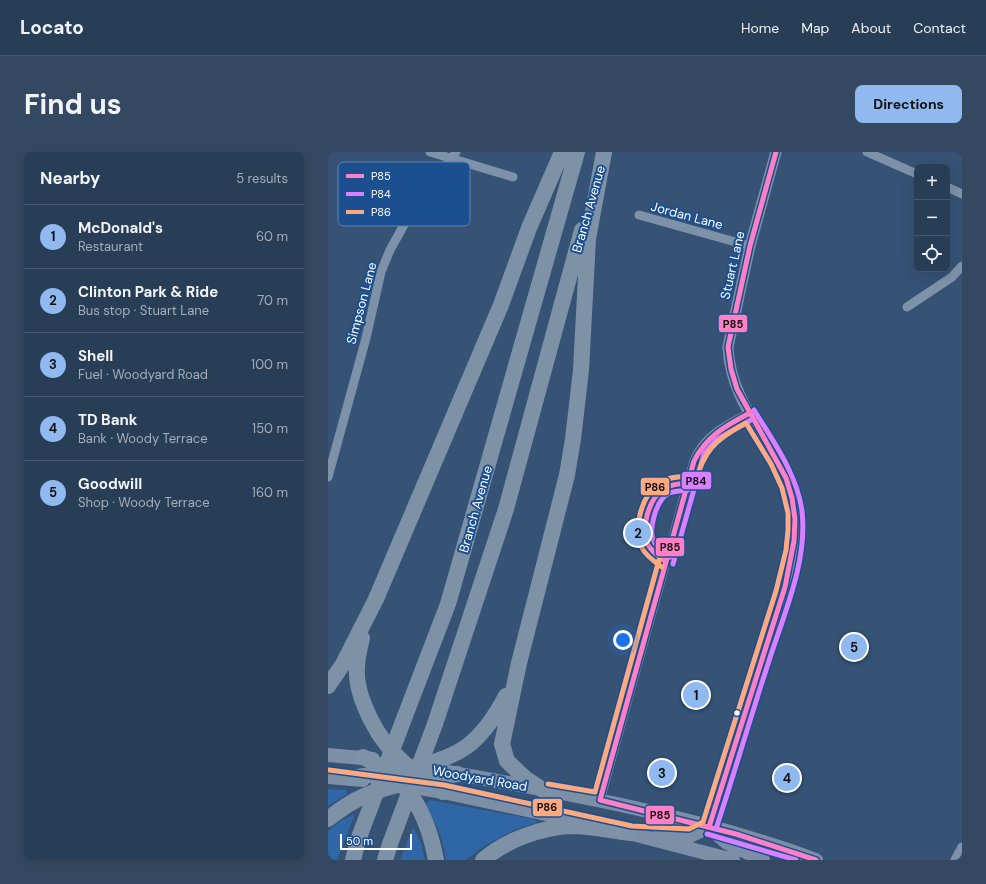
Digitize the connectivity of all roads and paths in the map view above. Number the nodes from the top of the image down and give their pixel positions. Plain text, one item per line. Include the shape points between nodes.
1 (430, 152) edge
2 (562, 152) edge
3 (577, 152) edge
4 (604, 152) edge
5 (776, 152) edge
6 (867, 152) edge
7 (454, 155) edge
8 (914, 173) edge
9 (513, 177) dead end
10 (950, 188) edge
11 (962, 194) edge
12 (639, 215) dead end
13 (402, 226) edge
14 (750, 246) junction
15 (962, 266) edge
16 (907, 307) dead end
17 (748, 414) junction
18 (328, 477) edge
19 (366, 616) junction
20 (519, 663) junction
21 (328, 686) edge
22 (328, 755) edge
23 (363, 757) junction
24 (410, 766) junction
25 (388, 771) junction
26 (457, 774) junction
27 (328, 777) edge
28 (352, 778) junction
29 (424, 780) junction
30 (402, 785) junction
31 (543, 790) junction
32 (443, 792) junction
33 (600, 800) junction
34 (328, 819) edge
35 (709, 827) junction
36 (631, 833) junction
37 (962, 848) edge
38 (353, 860) edge
39 (384, 860) edge
40 (436, 860) edge
41 (483, 860) edge
42 (733, 860) edge
43 (763, 860) edge
44 (816, 860) edge
45 (955, 860) edge

1 - 7 street
2 - 19 highway via 529,228 501,305 376,599
3 - 38 highway, Branch Avenue, bridge via 448,604 358,840
4 - 20 highway via 588,239 581,370 573,439
4 - 39 highway, Branch Avenue, bridge via 506,509 435,724
5 - 14 street, Stuart Lane
6 - 8 street
7 - 9 street
10 - 11 street
12 - 14 street, Jordan Lane
13 - 18 street, Simpson Lane via 381,272
14 - 17 street, Stuart Lane via 728,347 732,375
15 - 16 street via 952,277
17 - 33 street via 712,434 698,450
17 - 35 street, Stuart Lane via 789,487 795,512 795,540 774,622
19 - 21 highway via 343,664
19 - 24 highway via 356,668 360,693 370,719 386,745
20 - 24 highway via 499,710 474,740 465,748 442,758
20 - 31 highway via 504,726 503,749 507,761 526,779
22 - 23 main road, Woodyard Road
23 - 24 main road, Woodyard Road
23 - 25 highway
24 - 25 highway
24 - 26 main road, Woodyard Road
24 - 29 highway
25 - 28 highway
25 - 30 highway
26 - 29 highway
26 - 31 main road, Woodyard Road
27 - 28 main road, Woodyard Road
28 - 30 main road, Woodyard Road
29 - 30 highway
29 - 32 highway
30 - 32 main road, Woodyard Road
30 - 34 highway via 356,800
30 - 40 highway via 416,801 422,814
31 - 33 main road, Woodyard Road
32 - 36 main road, Woodyard Road
33 - 35 main road, Woodyard Road
35 - 36 main road via 690,836
35 - 43 main road via 727,843
35 - 44 main road, Woodyard Road
36 - 41 highway via 572,826 554,829 526,835 506,844
36 - 42 main road, Woodyard Road
37 - 45 street

